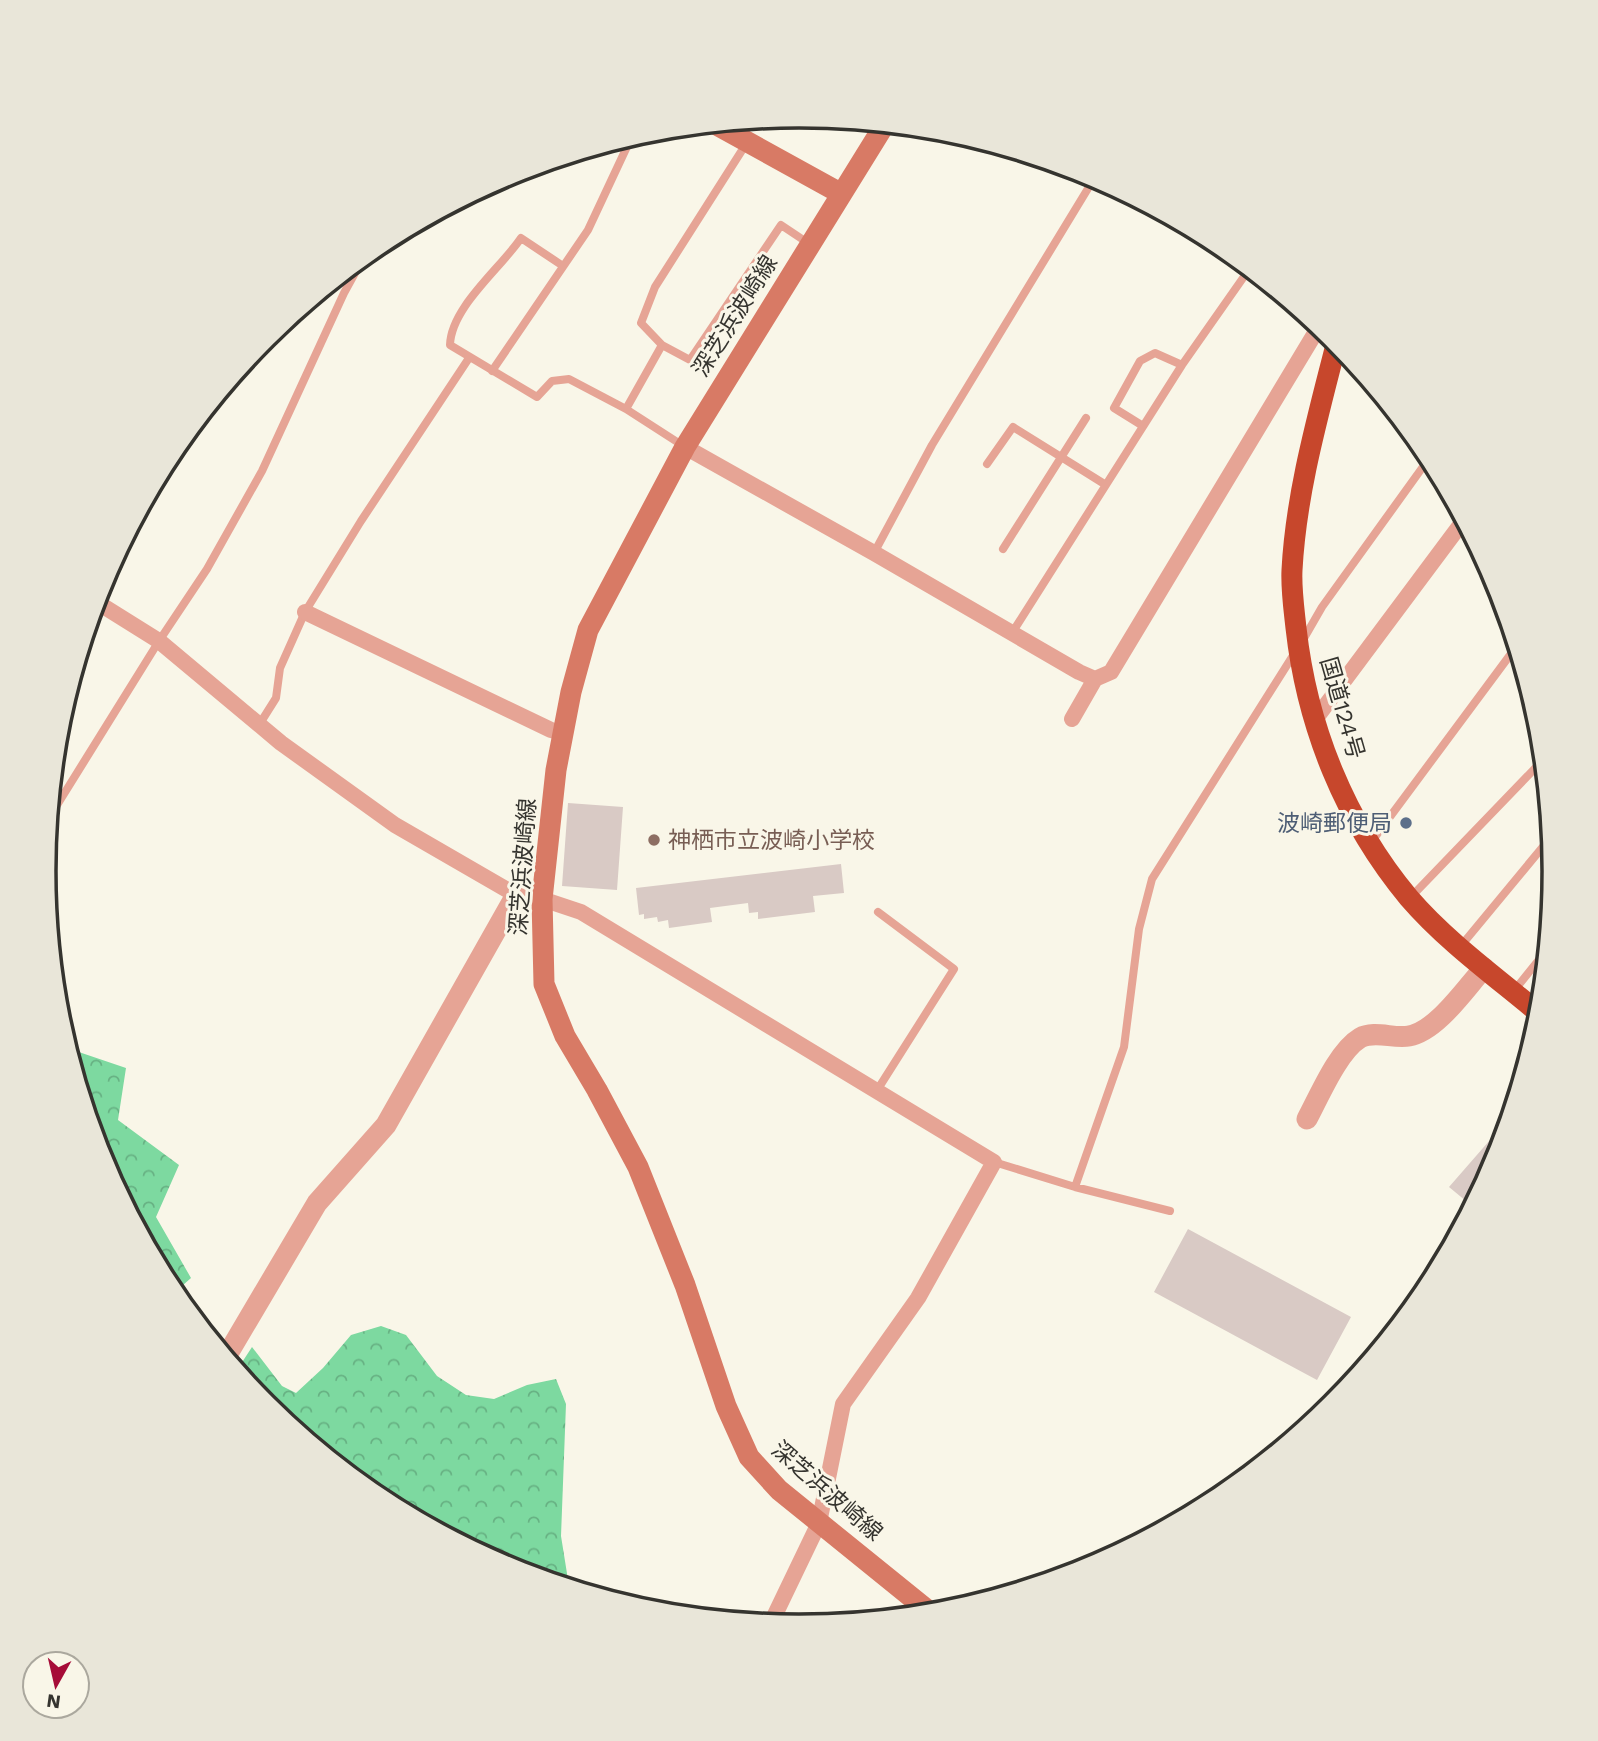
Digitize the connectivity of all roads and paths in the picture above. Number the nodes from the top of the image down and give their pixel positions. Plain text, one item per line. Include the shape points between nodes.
1 (729, 131) edge
2 (879, 132) edge
3 (747, 141) junction
4 (626, 149) edge
5 (1089, 187) edge
6 (840, 194) junction
7 (810, 244) junction
8 (563, 266) junction
9 (1244, 276) edge
10 (353, 277) edge
11 (1314, 336) edge
12 (662, 345) junction
13 (1334, 355) edge
14 (469, 358) junction
15 (1182, 365) junction
16 (492, 371) junction
17 (626, 409) junction
18 (1086, 418) dead end
19 (1143, 426) junction
20 (685, 447) junction
21 (1061, 457) junction
22 (987, 464) dead end
23 (1423, 467) edge
24 (1106, 485) junction
25 (1458, 528) edge
26 (1003, 549) dead end
27 (874, 553) junction
28 (105, 607) edge
29 (305, 612) junction
30 (1012, 634) junction
31 (159, 640) junction
32 (1298, 648) junction
33 (1510, 656) edge
34 (1095, 679) junction
35 (1072, 719) dead end
36 (1314, 721) junction
37 (259, 724) junction
38 (564, 733) junction
39 (1536, 774) edge
40 (60, 801) edge
41 (1370, 843) junction
42 (1541, 849) edge
43 (516, 895) junction
44 (1410, 898) junction
45 (542, 899) junction
46 (878, 912) dead end
47 (1460, 947) junction
48 (1536, 963) edge
49 (1484, 968) junction
50 (1513, 992) junction
51 (1530, 1006) edge
52 (876, 1092) junction
53 (1307, 1119) dead end
54 (994, 1162) junction
55 (1075, 1187) junction
56 (1170, 1211) dead end
57 (231, 1349) edge
58 (819, 1523) junction
59 (919, 1603) edge
60 (776, 1613) edge

1 - 3 main road
2 - 6 main road, 深芝浜波崎線
3 - 6 main road
3 - 12 lane via 655,287 640,323
4 - 8 lane via 588,230
5 - 27 lane via 932,445
6 - 7 main road, 深芝浜波崎線
7 - 12 lane via 781,225 690,360
7 - 20 main road, 深芝浜波崎線
8 - 14 lane via 521,238 508,258 479,285 450,334 450,345
8 - 16 lane
9 - 15 lane
10 - 31 lane via 262,471 207,569
11 - 34 street via 1111,672
12 - 17 lane
13 - 32 highway, 国道124号 via 1295,538 1292,573
14 - 16 lane
14 - 29 lane
15 - 19 lane
15 - 19 lane via 1155,353 1140,361 1114,408
16 - 17 lane via 537,397 552,381 569,379
17 - 20 lane
18 - 21 lane
19 - 24 lane
20 - 27 street
20 - 38 main road, 深芝浜波崎線 via 588,630
21 - 22 lane via 1013,427
21 - 24 lane
21 - 26 lane
23 - 32 lane via 1322,607
24 - 30 lane
25 - 36 street
27 - 30 street
28 - 31 street
29 - 37 lane via 279,668 276,698
29 - 38 street
30 - 34 street
31 - 37 street
31 - 40 lane
32 - 36 highway, 国道124号
32 - 55 lane via 1152,879 1139,929 1124,1047
33 - 41 lane
34 - 35 street
36 - 41 highway, 国道124号 via 1327,762
37 - 43 street via 394,825
38 - 45 main road, 深芝浜波崎線
39 - 44 lane via 1516,787
41 - 44 highway, 国道124号
42 - 47 lane
43 - 45 street
43 - 57 street via 386,1125 317,1203
44 - 47 highway, 国道124号
45 - 52 street via 581,912
45 - 58 main road, 深芝浜波崎線 via 544,984 565,1036 638,1167 726,1406 749,1457
46 - 52 lane via 954,969
47 - 49 highway, 国道124号
48 - 50 lane
49 - 50 highway, 国道124号
49 - 53 street via 1423,1031 1409,1036 1368,1035 1350,1046
50 - 51 highway, 国道124号
52 - 54 street
54 - 55 lane
54 - 58 street via 918,1298 843,1404
55 - 56 lane
58 - 59 main road, 深芝浜波崎線
58 - 60 street

